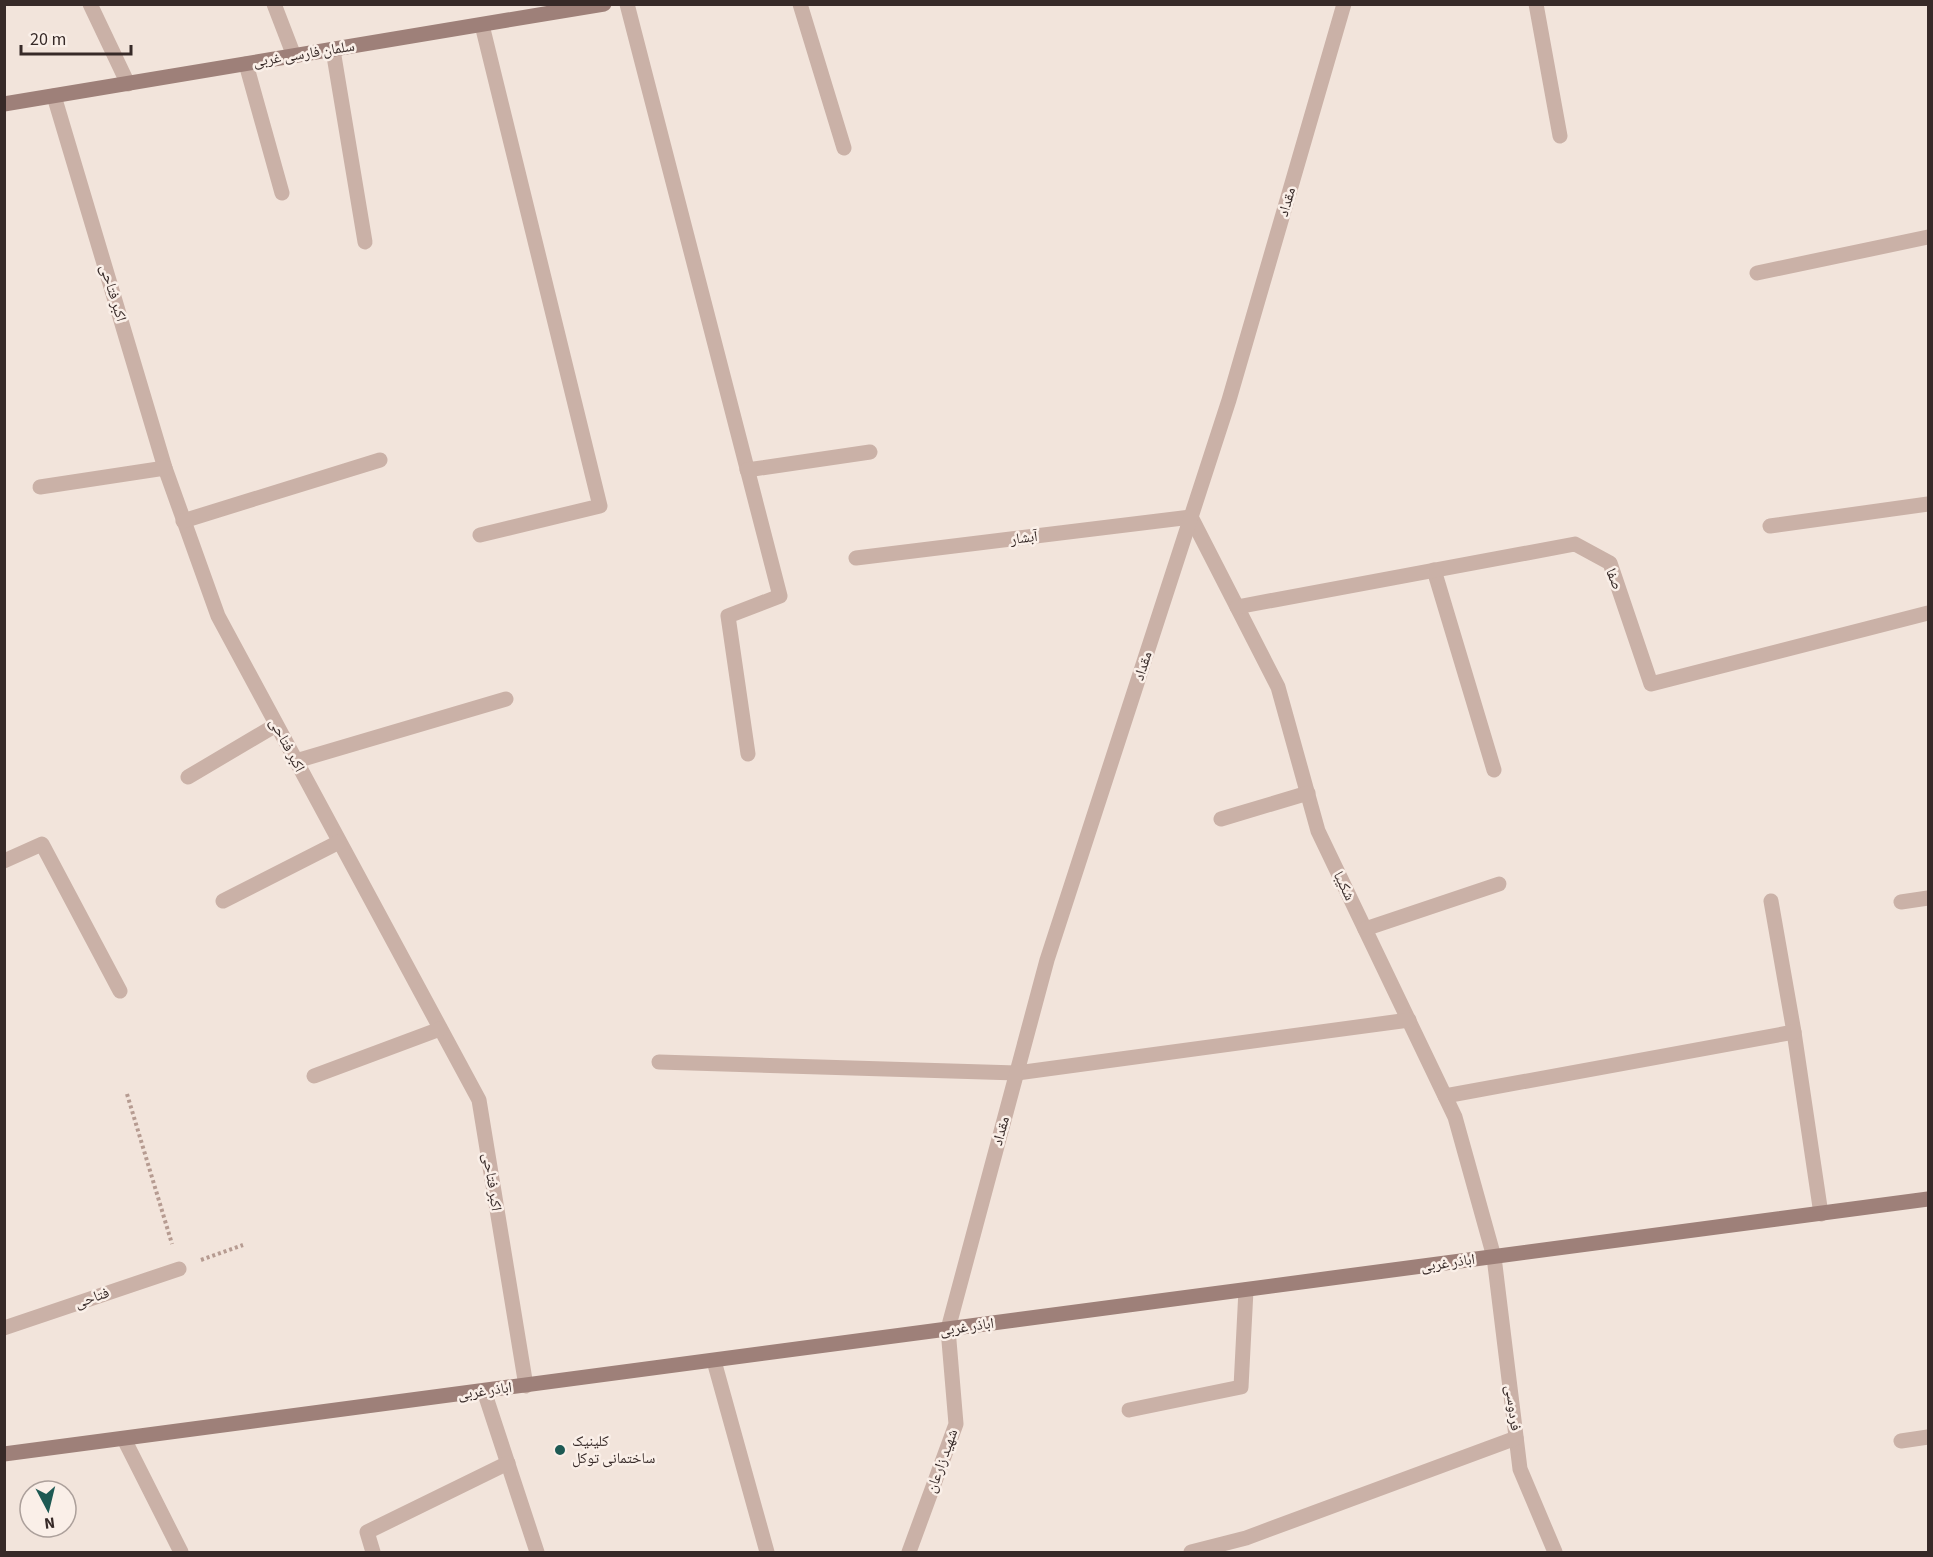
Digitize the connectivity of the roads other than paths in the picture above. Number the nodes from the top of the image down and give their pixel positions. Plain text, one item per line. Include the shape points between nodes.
1 (90, 4) edge
2 (274, 4) edge
3 (604, 4) edge
4 (627, 4) edge
5 (800, 4) edge
6 (1344, 4) edge
7 (1536, 4) edge
8 (483, 25) junction
9 (333, 50) junction
10 (294, 56) junction
11 (246, 64) junction
12 (128, 84) junction
13 (54, 96) junction
14 (4, 104) edge
15 (1560, 136) dead end
16 (844, 148) dead end
17 (282, 194) dead end
18 (1929, 237) edge
19 (364, 242) dead end
20 (1757, 273) dead end
21 (870, 452) dead end
22 (380, 460) dead end
23 (165, 468) junction
24 (747, 470) junction
25 (40, 487) dead end
26 (1929, 504) edge
27 (1191, 517) junction
28 (183, 521) junction
29 (1770, 526) dead end
30 (480, 535) dead end
31 (856, 558) dead end
32 (1434, 570) junction
33 (1237, 607) junction
34 (1929, 613) edge
35 (506, 699) dead end
36 (276, 725) junction
37 (748, 754) dead end
38 (296, 761) junction
39 (1494, 771) dead end
40 (188, 777) dead end
41 (1308, 793) junction
42 (1221, 819) dead end
43 (339, 842) junction
44 (4, 861) edge
45 (1499, 884) dead end
46 (1929, 898) edge
47 (223, 901) dead end
48 (1771, 901) dead end
49 (1901, 902) dead end
50 (1365, 929) junction
51 (120, 991) dead end
52 (1409, 1020) junction
53 (440, 1029) junction
54 (1794, 1032) junction
55 (659, 1062) dead end
56 (1017, 1074) junction
57 (314, 1076) dead end
58 (1445, 1096) junction
59 (1929, 1199) edge
60 (1821, 1214) junction
61 (1494, 1257) junction
62 (179, 1269) road end
63 (1246, 1290) junction
64 (5, 1327) edge
65 (948, 1329) junction
66 (714, 1360) junction
67 (526, 1386) junction
68 (484, 1391) junction
69 (1129, 1410) dead end
70 (1929, 1437) edge
71 (1516, 1438) junction
72 (124, 1439) junction
73 (1901, 1441) dead end
74 (4, 1454) edge
75 (508, 1463) junction
76 (181, 1552) edge
77 (373, 1552) edge
78 (537, 1552) edge
79 (767, 1552) edge
80 (909, 1552) edge
81 (1191, 1552) edge
82 (1555, 1552) edge

1 - 12 street
2 - 10 street
3 - 8 main road, سلمان فارسی غربی
4 - 24 street
5 - 16 street
6 - 27 street, مقداد
7 - 15 street
8 - 9 main road, سلمان فارسی غربی
8 - 30 street via 600,506
9 - 10 main road, سلمان فارسی غربی
9 - 19 street
10 - 11 main road, سلمان فارسی غربی
11 - 12 main road, سلمان فارسی غربی
11 - 17 street
12 - 13 main road, سلمان فارسی غربی
13 - 14 main road, سلمان فارسی غربی
13 - 23 street, اکبر فتاحی
18 - 20 street
21 - 24 street
22 - 28 street
23 - 25 street
23 - 28 street, اکبر فتاحی
24 - 37 street via 780,596 728,616
26 - 29 street
27 - 31 street, آبشار
27 - 33 street, شکیبا
27 - 56 street, مقداد via 1047,960
28 - 36 street, اکبر فتاحی via 218,616
32 - 33 street, صفا
32 - 34 street, صفا via 1575,544 1610,564 1651,684
32 - 39 street
33 - 41 street, شکیبا via 1278,687
35 - 38 street
36 - 38 street, اکبر فتاحی
36 - 40 street
38 - 43 street, اکبر فتاحی
41 - 42 street
41 - 50 street, شکیبا via 1318,831
43 - 47 street
43 - 53 street, اکبر فتاحی
44 - 51 street via 42,844
45 - 50 street
46 - 49 street
48 - 54 street
50 - 52 street, شکیبا
52 - 56 street
52 - 58 street, شکیبا
53 - 57 street
53 - 67 street, اکبر فتاحی via 479,1100
54 - 58 street
54 - 60 street
55 - 56 street
56 - 65 street, مقداد
58 - 61 street, شکیبا via 1455,1117
59 - 60 main road, اباذر غربی
60 - 61 main road, اباذر غربی
61 - 63 main road, اباذر غربی
61 - 71 street, فردوسی
62 - 64 street, فتاحی
63 - 65 main road, اباذر غربی
63 - 69 street via 1240,1388
65 - 66 main road, اباذر غربی
65 - 80 street, شهید زارعان via 956,1424
66 - 67 main road, اباذر غربی
66 - 79 street
67 - 68 main road, اباذر غربی
68 - 72 main road, اباذر غربی
68 - 75 street
70 - 73 street
71 - 81 street via 1246,1539
71 - 82 street, فردوسی via 1520,1469
72 - 74 main road, اباذر غربی
72 - 76 street
75 - 77 street via 367,1532
75 - 78 street

